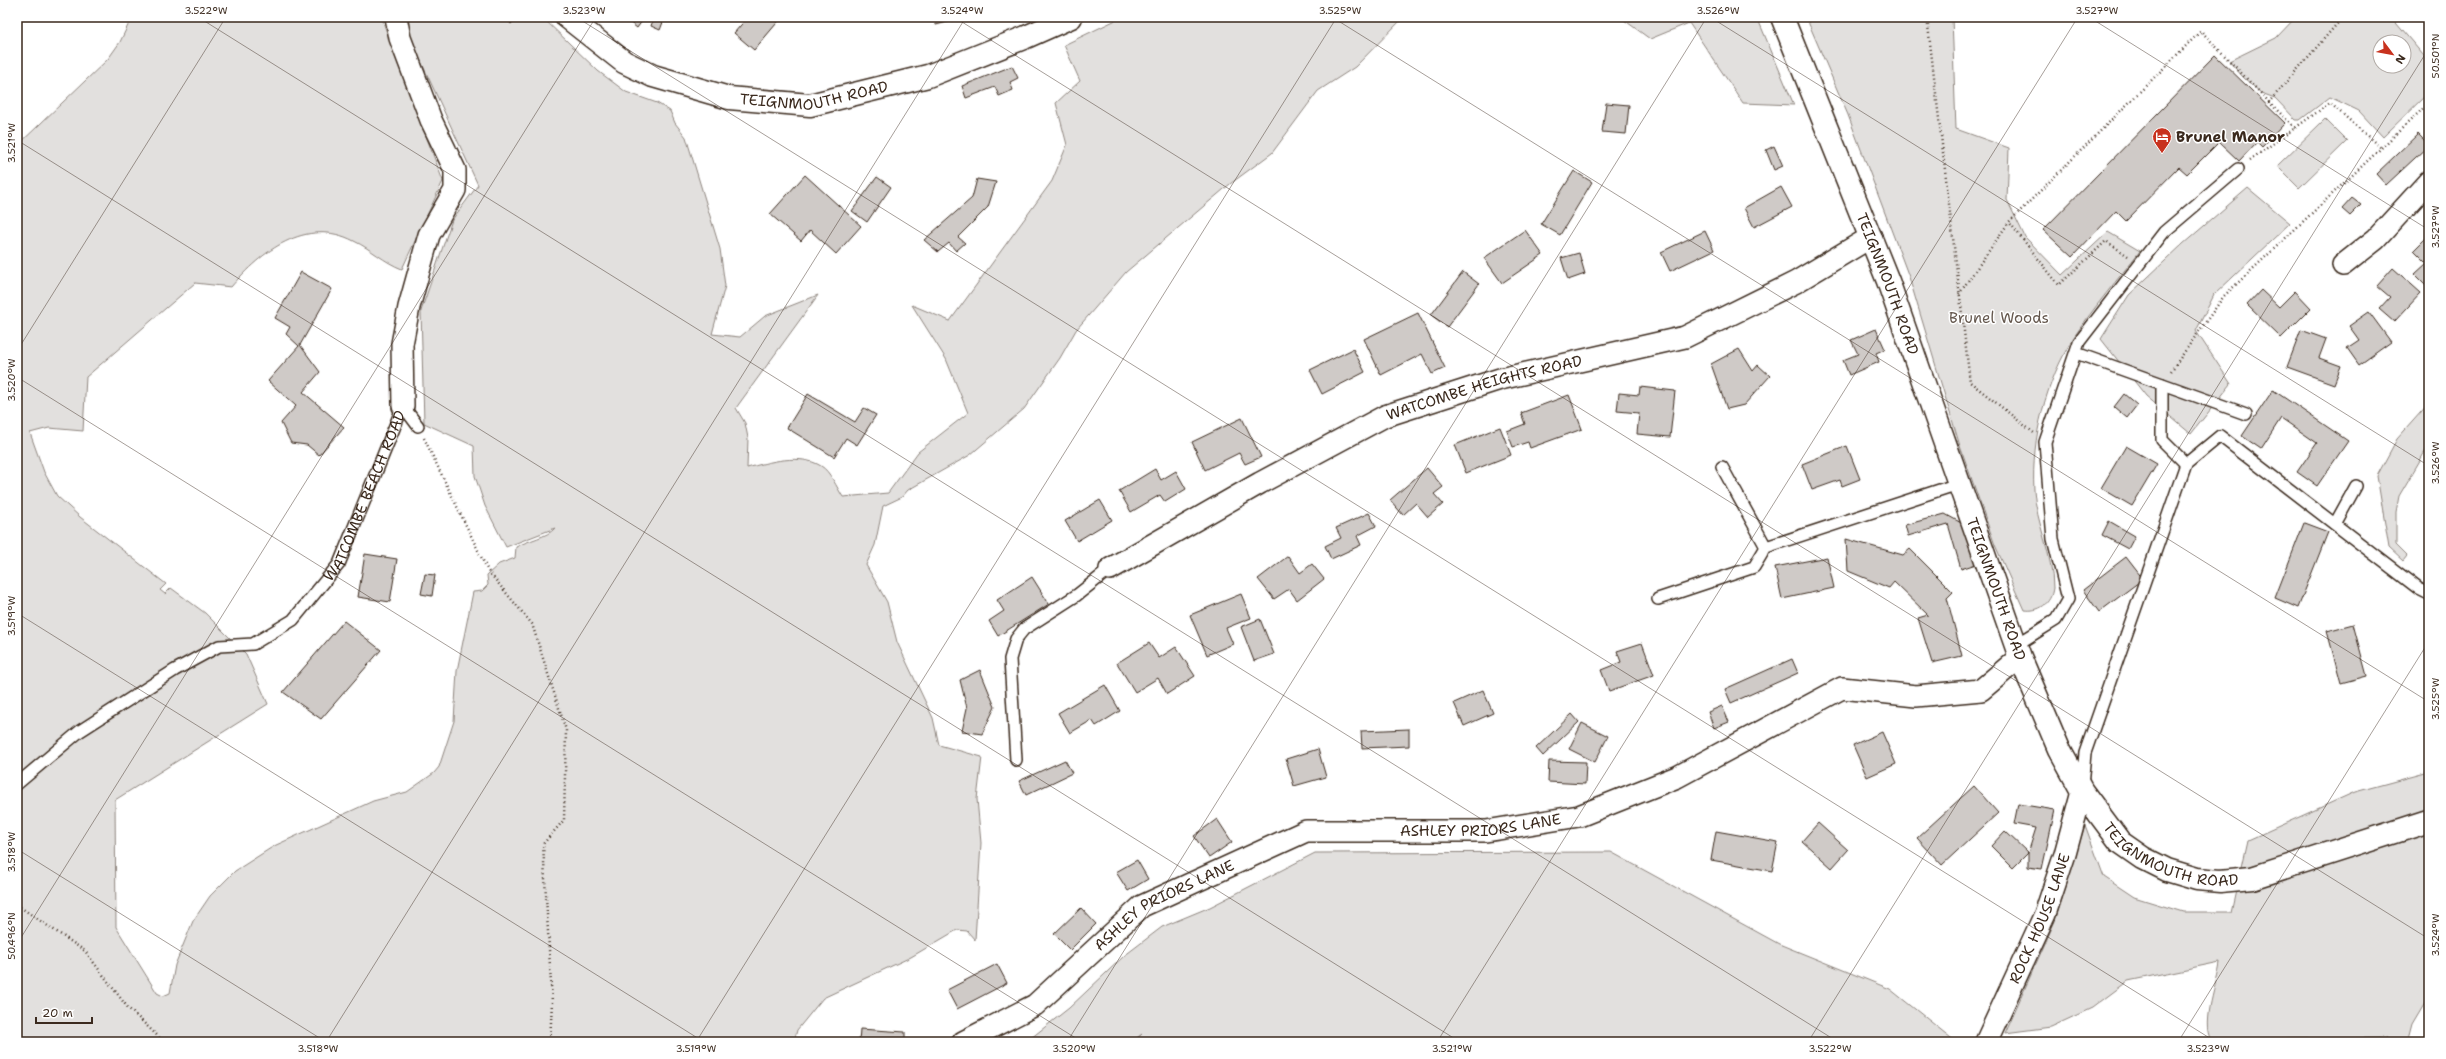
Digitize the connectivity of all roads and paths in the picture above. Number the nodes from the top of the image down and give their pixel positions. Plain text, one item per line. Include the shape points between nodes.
1 (396, 17) edge
2 (567, 17) edge
3 (1071, 17) edge
4 (1782, 17) edge
5 (1927, 17) edge
6 (2343, 17) edge
7 (2269, 102) junction
8 (2429, 103) edge
9 (2295, 128) junction
10 (2381, 148) junction
11 (2238, 169) joint
12 (2429, 181) edge
13 (2009, 222) junction
14 (1871, 237) junction
15 (2139, 263) junction
16 (2343, 265) dead end
17 (1959, 294) junction
18 (2076, 353) junction
19 (2162, 384) junction
20 (403, 406) junction
21 (2246, 414) dead end
22 (418, 426) joint
23 (2045, 442) junction
24 (2186, 464) junction
25 (1722, 467) dead end
26 (1958, 484) junction
27 (2356, 486) dead end
28 (2335, 524) junction
29 (1766, 547) junction
30 (1110, 569) joint
31 (2429, 594) edge
32 (1658, 599) dead end
33 (2018, 651) junction
34 (1016, 760) dead end
35 (17, 784) edge
36 (2082, 791) junction
37 (2429, 821) edge
38 (17, 905) edge
39 (164, 1042) edge
40 (550, 1042) edge
41 (963, 1042) edge
42 (1986, 1042) edge

1 - 20 street, WATCOMBE BEACH ROAD via 400,38 431,120 455,170 455,190 429,235 409,307 402,344
2 - 3 main road, TEIGNMOUTH ROAD via 624,62 652,76 729,98 810,105 928,76
4 - 14 main road, TEIGNMOUTH ROAD
5 - 17 path
6 - 7 path
7 - 9 path
7 - 13 path via 2201,32
8 - 10 path
9 - 10 path via 2330,103
9 - 11 path
10 - 19 path via 2224,296
11 - 15 lane via 2164,232
12 - 16 street via 2376,238
13 - 15 path via 2059,285 2106,241
13 - 17 path
14 - 26 main road, TEIGNMOUTH ROAD
14 - 30 street, WATCOMBE HEIGHTS ROAD via 1796,282 1685,337 1500,379 1385,416 1260,483
15 - 18 lane via 2080,342
17 - 23 path via 1970,382
18 - 19 lane
18 - 23 lane
19 - 21 lane
19 - 24 lane via 2162,440
20 - 22 lane
20 - 35 lane, WATCOMBE BEACH ROAD via 339,564 294,620 253,644 219,646 175,670 80,731
22 - 40 path via 488,571 532,624 566,730 564,820 543,844 552,1002
23 - 33 lane via 2053,539 2068,599 2056,620
24 - 28 lane via 2220,436
24 - 36 lane via 2085,753
25 - 29 lane
26 - 29 lane
26 - 33 main road, TEIGNMOUTH ROAD
27 - 28 lane
28 - 31 lane
29 - 32 lane via 1754,567
30 - 34 lane via 1077,595 1024,629 1016,638 1010,659
33 - 36 main road, TEIGNMOUTH ROAD via 2059,750
33 - 41 street, ASHLEY PRIORS LANE via 1981,690 1916,696 1842,688 1677,777 1579,816 1486,831 1306,831 1142,906 1035,1005
36 - 37 main road, TEIGNMOUTH ROAD via 2120,842 2167,870 2196,879 2220,881 2252,878
36 - 42 street, ROCK HOUSE LANE via 2066,854 2045,914
38 - 39 path via 84,951 128,1008

